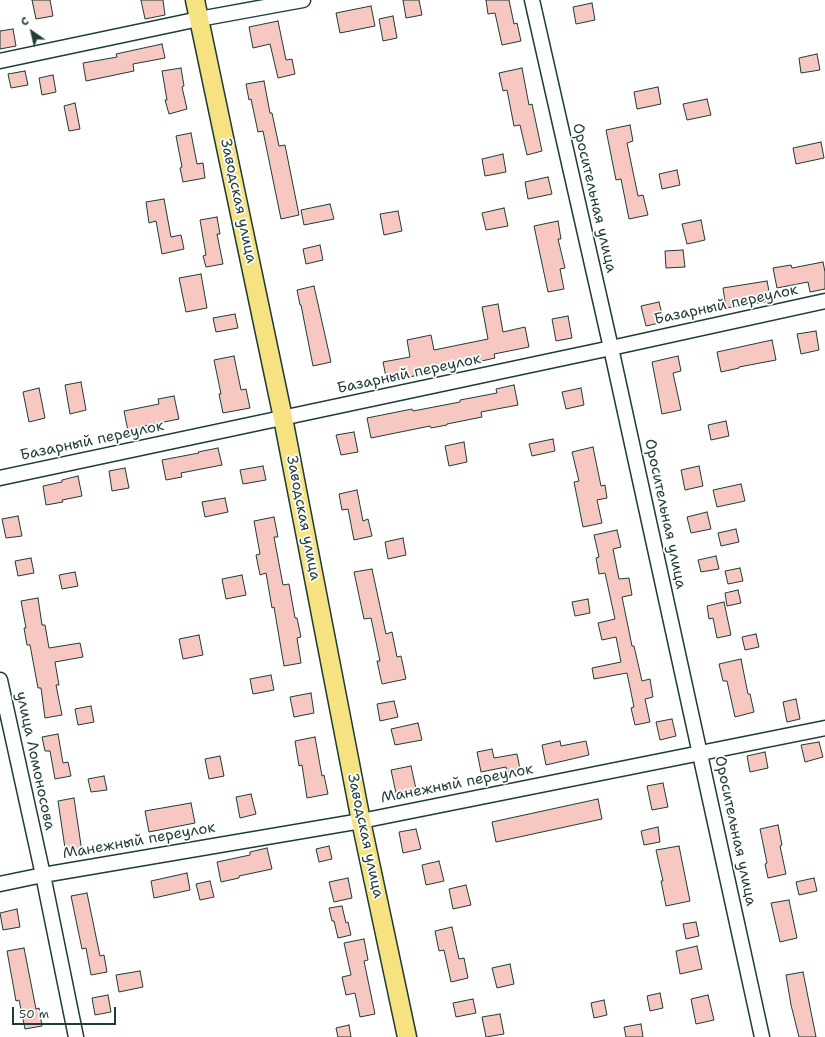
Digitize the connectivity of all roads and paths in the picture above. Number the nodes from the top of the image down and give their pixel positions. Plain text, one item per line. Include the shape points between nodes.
1 (195, 0) edge
2 (303, 0) edge
3 (532, 0) edge
4 (199, 19) junction
5 (0, 61) edge
6 (825, 301) edge
7 (611, 348) junction
8 (284, 418) junction
9 (0, 478) edge
10 (0, 680) edge
11 (825, 728) edge
12 (700, 752) junction
13 (361, 821) junction
14 (43, 874) junction
15 (0, 884) edge
16 (76, 1037) edge
17 (407, 1037) edge
18 (762, 1037) edge

1 - 4 main road, Заводская улица
2 - 4 street
3 - 7 street, Оросительная улица
4 - 5 street
4 - 8 main road, Заводская улица
6 - 7 street, Базарный переулок
7 - 8 street, Базарный переулок
7 - 12 street, Оросительная улица
8 - 9 street, Базарный переулок
8 - 13 main road, Заводская улица
10 - 14 street, улица Ломоносова
11 - 12 street, Манежный переулок
12 - 13 street, Манежный переулок
12 - 18 street, Оросительная улица
13 - 14 street, Манежный переулок
13 - 17 main road, Заводская улица
14 - 15 street, Манежный переулок
14 - 16 street, улица Ломоносова

